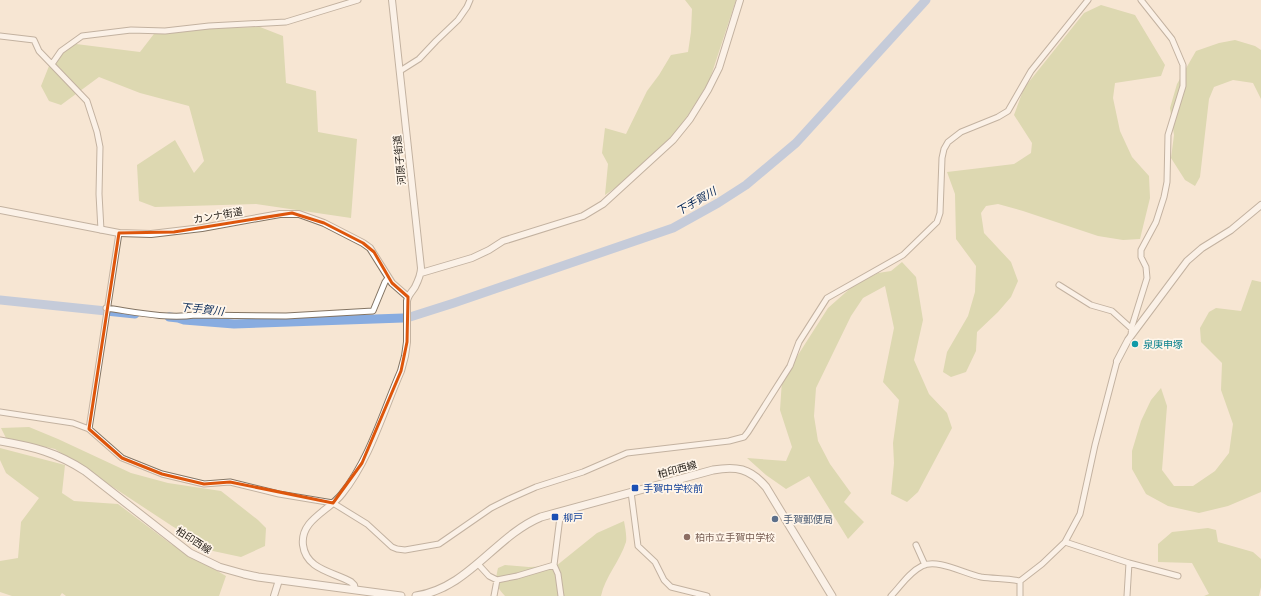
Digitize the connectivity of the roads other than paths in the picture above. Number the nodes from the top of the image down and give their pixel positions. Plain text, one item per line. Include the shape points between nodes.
1 (358, 0) edge
2 (392, 0) edge
3 (470, 0) edge
4 (740, 0) edge
5 (1088, 0) edge
6 (1141, 0) edge
7 (0, 36) edge
8 (52, 64) junction
9 (400, 72) junction
10 (1261, 205) edge
11 (0, 210) edge
12 (101, 230) junction
13 (119, 233) junction
14 (421, 273) junction
15 (388, 278) junction
16 (1059, 284) dead end
17 (408, 297) junction
18 (106, 308) junction
19 (1134, 331) junction
20 (1117, 361) joint
21 (0, 412) edge
22 (89, 429) junction
23 (0, 441) edge
24 (631, 492) junction
25 (334, 503) junction
26 (559, 512) junction
27 (1065, 542) junction
28 (916, 545) dead end
29 (1129, 563) junction
30 (478, 564) junction
31 (554, 565) junction
32 (925, 565) junction
33 (1178, 576) dead end
34 (279, 580) junction
35 (497, 580) junction
36 (1020, 580) junction
37 (355, 590) junction
38 (369, 594) edge
39 (709, 595) edge
40 (274, 596) edge
41 (401, 596) edge
42 (416, 596) edge
43 (494, 596) edge
44 (561, 596) edge
45 (832, 596) edge
46 (891, 596) edge
47 (1020, 596) edge
48 (1126, 596) edge

1 - 8 street via 286,22 165,31 131,30 82,36 61,51
2 - 9 street, 河原子街道
3 - 9 street via 458,20 419,59
4 - 14 street via 719,68 690,119 673,140 603,204 583,216 503,241 472,258
5 - 25 street via 1031,71 1008,111 961,132 948,142 942,158 940,213 937,222 903,255 827,298 799,342 790,366 744,437 627,453 509,499 491,508 439,544 422,548 405,550 392,547 368,524
6 - 19 street via 1172,39 1182,65 1184,86 1168,135 1164,197 1156,222 1141,250 1141,257 1148,272 1132,326
7 - 8 street via 34,40 38,51
8 - 12 street via 88,101 98,132
9 - 14 street, 河原子街道
10 - 19 street via 1187,261
11 - 12 street, カンナ街道
12 - 13 street, カンナ街道
13 - 15 street, カンナ街道 via 174,232 280,214 299,214 324,223 370,248
13 - 18 street
14 - 17 street, 河原子街道
15 - 17 street, カンナ街道
15 - 18 street via 373,310 286,316 184,316
16 - 19 street via 1091,306 1112,311
17 - 25 street, 河原子街道 via 407,342 401,371 362,464
18 - 22 street
19 - 20 street
20 - 27 street via 1080,514
21 - 22 street via 73,422
22 - 25 street via 122,458 162,474 204,484 230,482 292,497
23 - 34 main road, 柏印西線 via 44,450 71,462 172,540 206,561 244,574
24 - 26 main road, 柏印西線
24 - 39 street via 638,546 655,562 667,585
24 - 45 main road, 柏印西線 via 713,470 732,468 748,472 761,481 770,493
25 - 37 street, 河原子街道 via 308,526 303,537 304,550 312,563 351,582
26 - 30 main road, 柏印西線 via 530,522
26 - 31 street
27 - 29 street
27 - 36 street
28 - 32 street
29 - 33 street
29 - 48 street
30 - 35 street via 489,576
30 - 42 main road, 柏印西線 via 442,589
31 - 35 street
31 - 44 street
32 - 36 street via 944,565 982,577
32 - 46 street via 904,580
34 - 37 main road, 柏印西線
34 - 40 street
35 - 43 street
36 - 47 street
37 - 38 main road, 柏印西線
38 - 41 main road, 柏印西線

